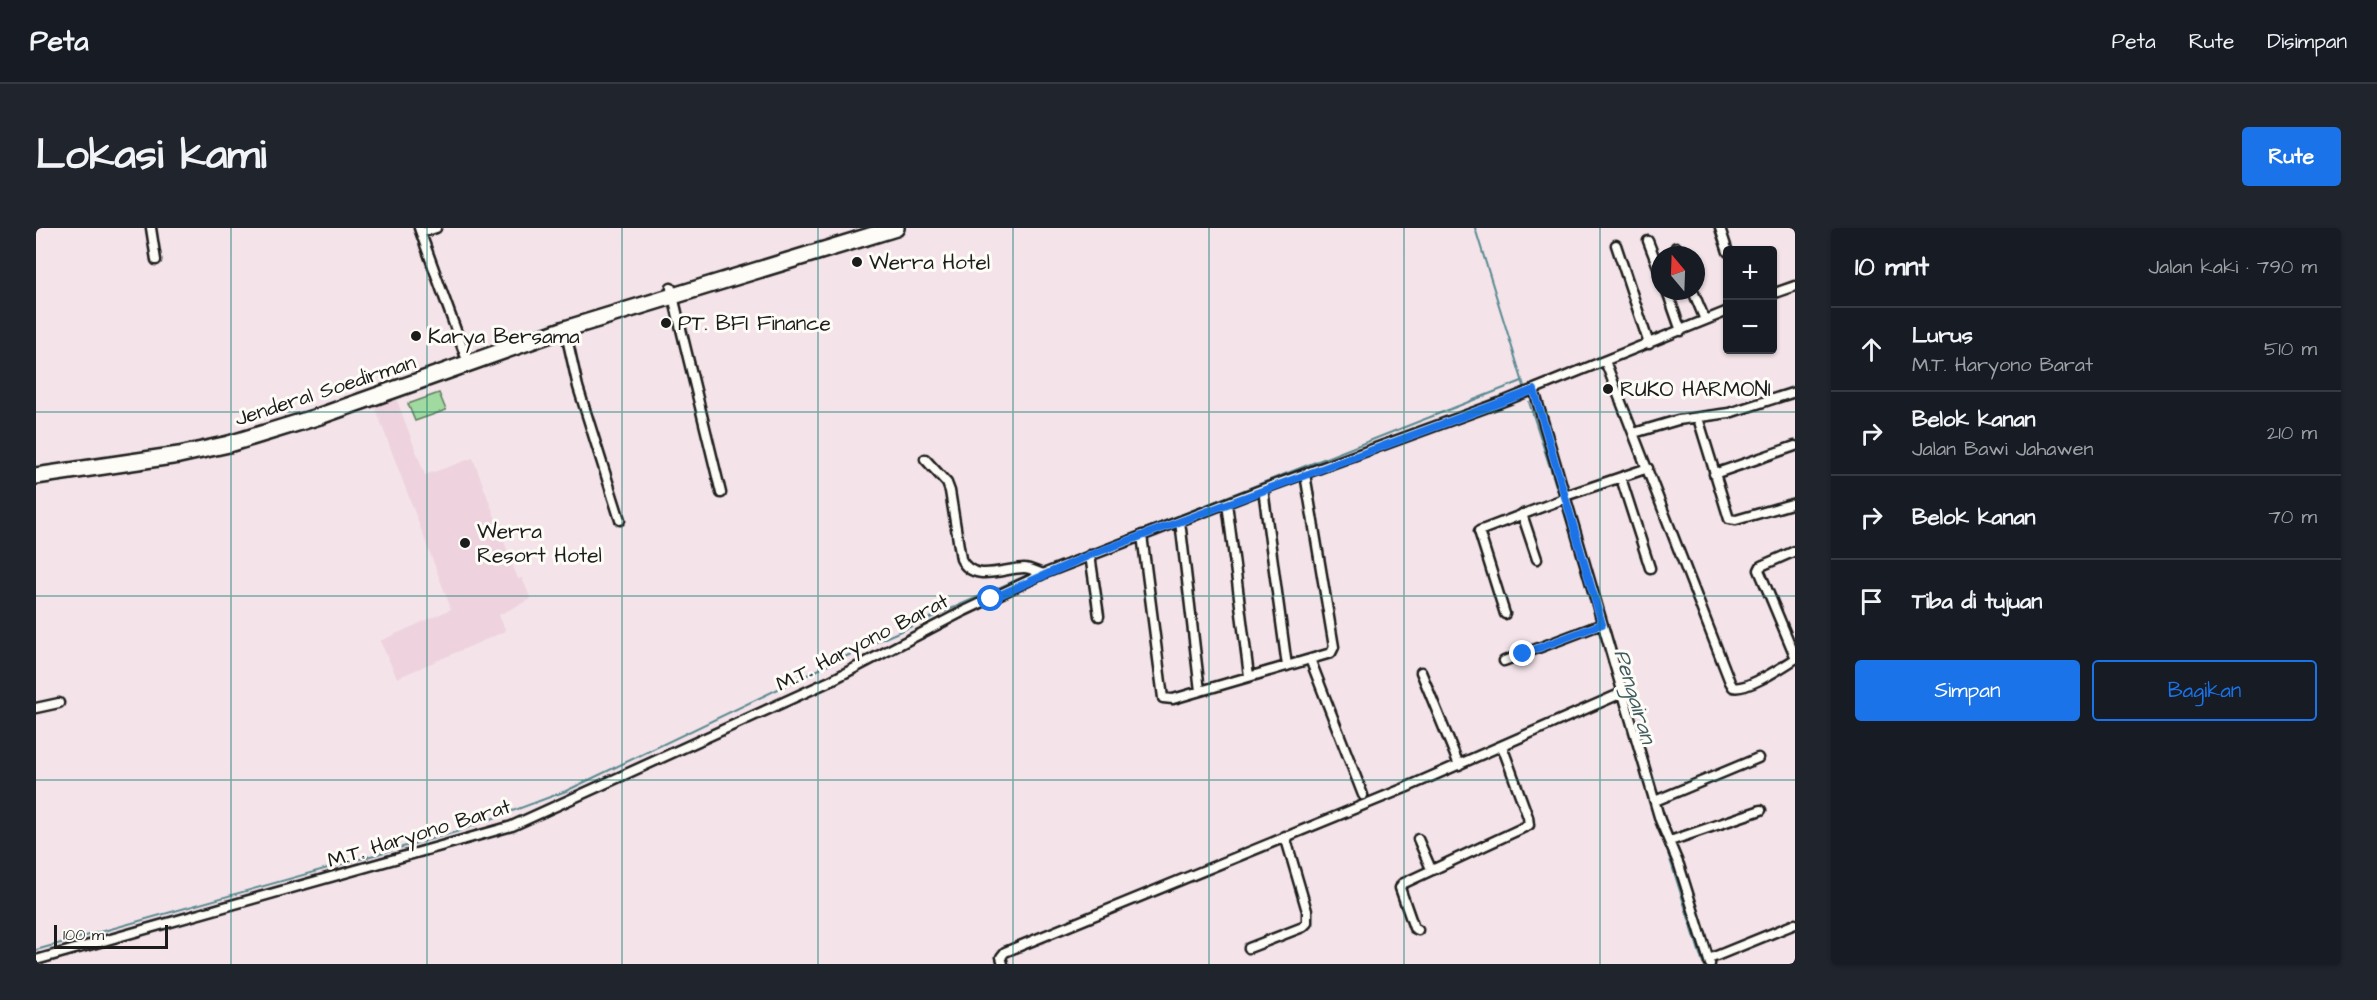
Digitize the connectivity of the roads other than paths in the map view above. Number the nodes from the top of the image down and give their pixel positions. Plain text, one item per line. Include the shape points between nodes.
1 (151, 228) edge
2 (435, 228) edge
3 (867, 228) edge
4 (896, 228) edge
5 (1720, 228) edge
6 (420, 231) edge
7 (1648, 241) dead end
8 (1616, 245) dead end
9 (1726, 246) edge
10 (1651, 249) edge
11 (156, 260) dead end
12 (1795, 286) edge
13 (671, 292) junction
14 (1777, 293) edge
15 (1670, 300) edge
16 (1697, 300) edge
17 (1723, 313) edge
18 (1705, 320) junction
19 (565, 329) junction
20 (1681, 331) junction
21 (1649, 344) junction
22 (465, 355) junction
23 (1605, 361) junction
24 (1534, 390) junction
25 (1795, 392) edge
26 (1698, 418) junction
27 (1634, 434) junction
28 (1795, 446) edge
29 (925, 459) dead end
30 (36, 468) edge
31 (1648, 468) junction
32 (1305, 474) junction
33 (1714, 474) junction
34 (36, 476) edge
35 (1621, 478) junction
36 (1263, 489) junction
37 (721, 494) dead end
38 (1565, 497) junction
39 (1227, 503) junction
40 (1795, 503) edge
41 (1522, 514) junction
42 (620, 520) dead end
43 (1180, 521) junction
44 (1142, 535) junction
45 (1795, 551) edge
46 (1090, 555) junction
47 (1538, 559) dead end
48 (1650, 568) dead end
49 (1043, 574) junction
50 (1505, 614) dead end
51 (1099, 616) dead end
52 (1602, 624) junction
53 (1795, 658) edge
54 (1310, 659) junction
55 (1504, 662) dead end
56 (1287, 666) junction
57 (1421, 672) dead end
58 (1249, 676) junction
59 (1200, 691) junction
60 (1622, 693) junction
61 (59, 703) dead end
62 (36, 708) edge
63 (1502, 746) junction
64 (1758, 758) dead end
65 (1460, 765) junction
66 (1363, 795) dead end
67 (1655, 801) junction
68 (1761, 810) dead end
69 (1285, 836) junction
70 (1418, 839) dead end
71 (1670, 841) junction
72 (1431, 869) junction
73 (1795, 924) edge
74 (1418, 930) dead end
75 (1249, 948) dead end
76 (36, 960) edge
77 (1710, 962) edge
78 (1003, 964) edge

1 - 11 street
2 - 6 street
3 - 13 highway, Jenderal Soedirman
4 - 13 highway, Jenderal Soedirman
5 - 9 street
6 - 22 street
7 - 10 street
8 - 21 street
12 - 14 street
13 - 19 highway, Jenderal Soedirman
13 - 22 highway, Jenderal Soedirman via 561,321
13 - 37 street
15 - 20 street
16 - 18 street
17 - 18 street, M.T. Haryono Barat
18 - 20 street, M.T. Haryono Barat
19 - 34 highway, Jenderal Soedirman via 229,444
19 - 42 street via 578,387
20 - 21 street, M.T. Haryono Barat
21 - 23 street, M.T. Haryono Barat
22 - 30 highway, Jenderal Soedirman via 227,436
23 - 24 street, M.T. Haryono Barat
23 - 27 street
24 - 32 street, M.T. Haryono Barat
24 - 38 street
25 - 26 street via 1730,413
26 - 27 street
26 - 33 street
27 - 31 street
28 - 33 street
29 - 49 street via 947,483 961,559 967,568 973,572 1004,572 1026,568
31 - 35 street
31 - 53 street via 1733,687 1747,685
32 - 36 street, M.T. Haryono Barat
32 - 54 street via 1334,647 1331,653
33 - 40 street via 1727,515 1733,521
35 - 38 street
35 - 48 street
36 - 39 street, M.T. Haryono Barat
36 - 56 street
38 - 41 street
38 - 52 street
39 - 43 street, M.T. Haryono Barat
39 - 58 street
41 - 47 street
41 - 50 street via 1479,531
43 - 44 street, M.T. Haryono Barat
43 - 59 street
44 - 46 street, M.T. Haryono Barat
44 - 59 street via 1161,693 1167,700
45 - 53 street via 1759,570
46 - 49 street, M.T. Haryono Barat
46 - 51 street
49 - 76 street, M.T. Haryono Barat via 828,682 512,826
52 - 55 street
52 - 60 street
54 - 56 street
54 - 66 street
56 - 58 street
57 - 65 street
58 - 59 street
60 - 63 street
60 - 67 street
61 - 62 street
63 - 65 street
63 - 72 street via 1529,825
64 - 67 street
65 - 69 street
67 - 71 street
68 - 71 street
69 - 75 street via 1307,923
69 - 78 street via 1005,952 1001,957
70 - 72 street
71 - 77 street
72 - 74 street via 1400,888
73 - 77 street

